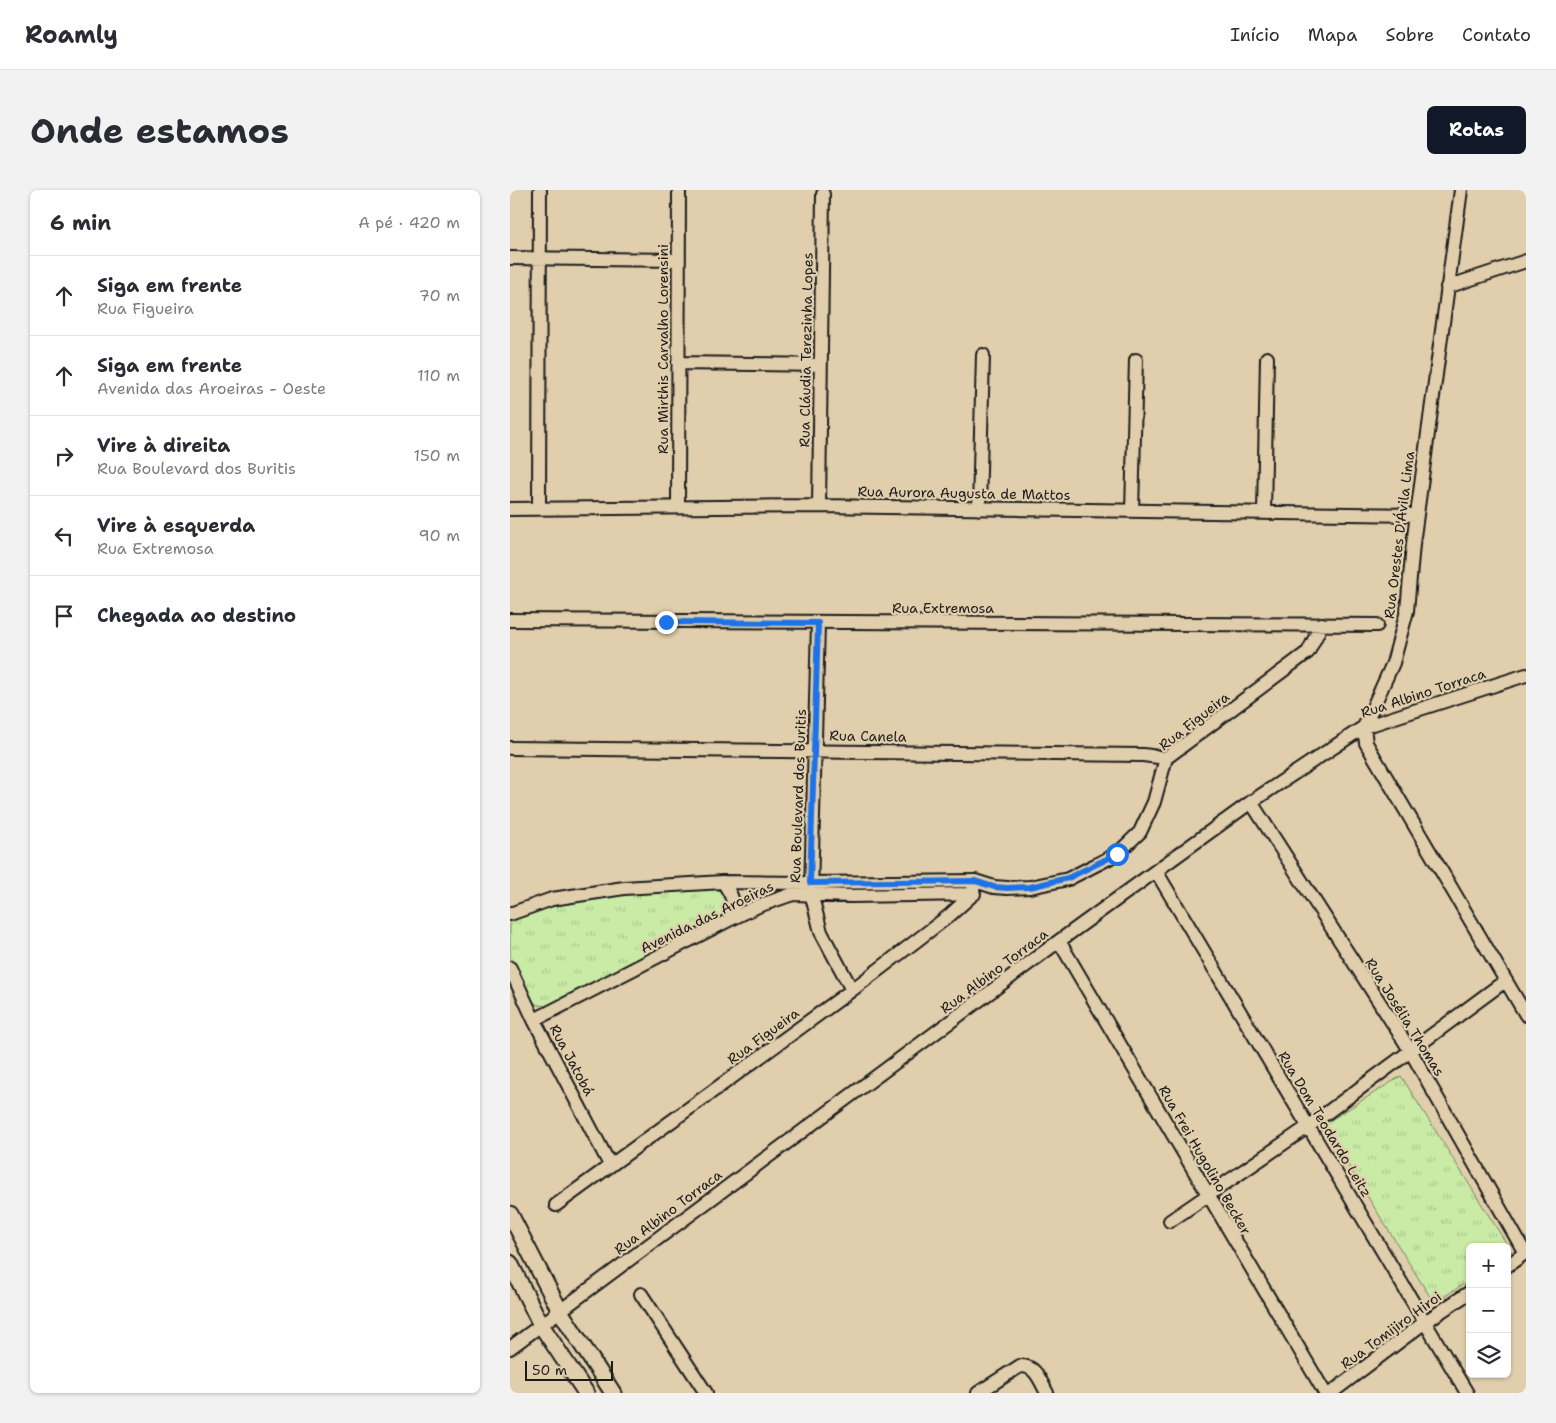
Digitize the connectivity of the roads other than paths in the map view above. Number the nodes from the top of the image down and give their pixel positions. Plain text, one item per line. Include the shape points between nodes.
1 (540, 190) edge
2 (679, 190) edge
3 (1460, 190) edge
4 (824, 194) dead end
5 (510, 258) edge
6 (539, 258) junction
7 (679, 260) junction
8 (1526, 261) edge
9 (1448, 287) junction
10 (983, 355) dead end
11 (1267, 358) dead end
12 (1136, 360) dead end
13 (678, 363) junction
14 (821, 364) junction
15 (819, 506) junction
16 (678, 507) junction
17 (539, 508) junction
18 (510, 509) edge
19 (979, 509) junction
20 (1132, 510) junction
21 (1264, 512) junction
22 (1417, 515) junction
23 (510, 620) edge
24 (818, 623) junction
25 (1322, 624) junction
26 (1377, 624) dead end
27 (1526, 675) edge
28 (1364, 727) junction
29 (510, 748) edge
30 (814, 750) junction
31 (1166, 758) junction
32 (1252, 802) junction
33 (1156, 871) junction
34 (975, 881) junction
35 (722, 882) junction
36 (994, 887) junction
37 (811, 888) junction
38 (972, 895) junction
39 (510, 914) edge
40 (731, 919) junction
41 (1059, 941) junction
42 (510, 968) edge
43 (1505, 981) junction
44 (852, 990) junction
45 (1526, 1015) edge
46 (534, 1020) junction
47 (1410, 1050) junction
48 (1309, 1126) junction
49 (610, 1165) junction
50 (1208, 1194) junction
51 (556, 1205) dead end
52 (510, 1214) edge
53 (1170, 1221) dead end
54 (1525, 1254) edge
55 (510, 1263) edge
56 (1511, 1263) edge
57 (642, 1294) dead end
58 (1466, 1295) edge
59 (560, 1311) junction
60 (1425, 1322) junction
61 (542, 1325) junction
62 (510, 1348) edge
63 (586, 1393) edge
64 (613, 1393) edge
65 (706, 1393) edge
66 (978, 1393) edge
67 (1047, 1393) edge
68 (1324, 1393) edge
69 (1331, 1393) edge
70 (1467, 1393) edge

1 - 6 street
2 - 7 street, Rua Mirthis Carvalho Lorensini
3 - 9 street, Rua Orestes D'Ávila Lima
4 - 14 street, Rua Cláudia Terezinha Lopes
5 - 6 street
6 - 7 street
6 - 17 street
7 - 13 street, Rua Mirthis Carvalho Lorensini
8 - 9 street
9 - 22 street, Rua Orestes D'Ávila Lima
10 - 19 street
11 - 21 street
12 - 20 street
13 - 14 street
13 - 16 street, Rua Mirthis Carvalho Lorensini
14 - 15 street, Rua Cláudia Terezinha Lopes
15 - 16 street, Rua Aurora Augusta de Mattos
15 - 19 street, Rua Aurora Augusta de Mattos
16 - 17 street, Rua Aurora Augusta de Mattos
17 - 18 street, Rua Aurora Augusta de Mattos
19 - 20 street, Rua Aurora Augusta de Mattos
20 - 21 street, Rua Aurora Augusta de Mattos
21 - 22 street, Rua Aurora Augusta de Mattos
22 - 28 street, Rua Orestes D'Ávila Lima via 1407,611 1392,663
23 - 24 street, Rua Extremosa
24 - 25 street, Rua Extremosa
24 - 30 street, Rua Boulevard dos Buritis
25 - 26 street, Rua Extremosa
25 - 31 street, Rua Figueira via 1308,652
27 - 28 street, Rua Albino Torraca
28 - 32 street, Rua Albino Torraca
28 - 43 street via 1366,743
29 - 30 street, Rua Canela
30 - 31 street, Rua Canela
30 - 37 street, Rua Boulevard dos Buritis
31 - 36 street, Rua Figueira via 1154,802 1140,832 1117,854 1068,878 1030,887
32 - 33 street, Rua Albino Torraca
32 - 47 street, Rua Josélia Thomas
33 - 41 street, Rua Albino Torraca
33 - 48 street, Rua Dom Teodardo Leitz
34 - 36 street
34 - 37 street
34 - 38 street
35 - 37 street
35 - 39 street via 624,888 552,899
35 - 40 street via 731,894 734,906
36 - 38 street, Avenida das Aroeiras
37 - 38 street, Avenida das Aroeiras via 851,896
37 - 40 street, Avenida das Aroeiras
37 - 44 street, Rua Boulevard dos Buritis via 821,932
38 - 44 street, Rua Figueira
40 - 46 street, Avenida das Aroeiras
41 - 50 street, Rua Frei Hugolino Becker
41 - 59 street, Rua Albino Torraca
42 - 46 street, Rua Jatobá
43 - 45 street
43 - 47 street
44 - 49 street, Rua Figueira
46 - 49 street, Rua Jatobá
47 - 48 street
47 - 54 street, Rua Josélia Thomas
48 - 50 street
48 - 60 street, Rua Dom Teodardo Leitz
49 - 51 street, Rua Figueira
50 - 53 street
50 - 68 street, Rua Frei Hugolino Becker
52 - 59 street
54 - 56 street
55 - 61 street
57 - 65 street
58 - 60 street, Rua Tomijiro Hiroi
59 - 61 street, Rua Albino Torraca
59 - 64 street
60 - 69 street, Rua Tomijiro Hiroi
60 - 70 street, Rua Dom Teodardo Leitz
61 - 62 street, Rua Albino Torraca
61 - 63 street
66 - 67 street via 1020,1366 1032,1368

